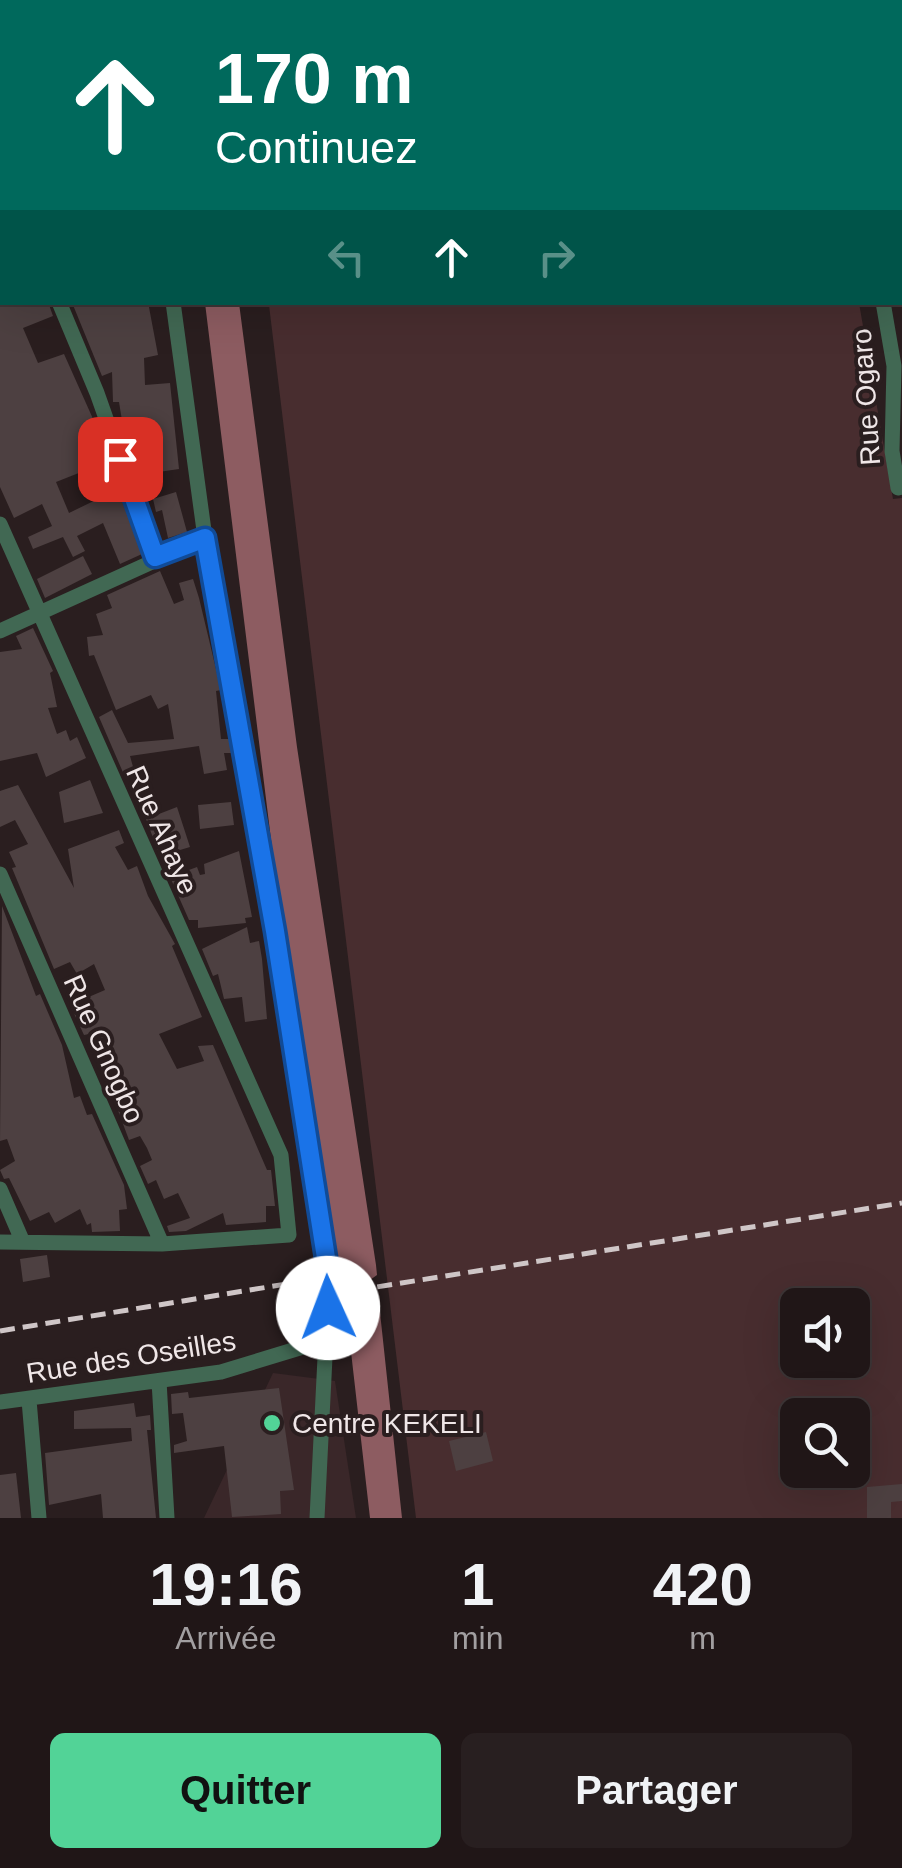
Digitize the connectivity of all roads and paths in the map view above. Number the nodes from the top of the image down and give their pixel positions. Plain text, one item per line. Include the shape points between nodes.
1 (60, 305) edge
2 (174, 305) edge
3 (883, 305) edge
4 (900, 488) edge
5 (0, 524) edge
6 (205, 538) junction
7 (155, 557) junction
8 (38, 614) junction
9 (0, 630) edge
10 (0, 874) edge
11 (0, 1189) edge
12 (22, 1240) junction
13 (0, 1242) edge
14 (162, 1244) junction
15 (326, 1340) junction
16 (159, 1381) junction
17 (29, 1400) junction
18 (0, 1402) edge
19 (39, 1518) edge
20 (168, 1518) edge
21 (318, 1518) edge

1 - 7 street
2 - 6 street
3 - 4 street, Rue Ogaro via 894,366 892,451
5 - 8 street, Rue Ahaye
6 - 7 street
6 - 15 street via 329,1277
7 - 8 street
8 - 9 street
8 - 14 street, Rue Ahaye via 281,1156 289,1236
10 - 14 street, Rue Gnogbo
11 - 12 street
12 - 13 street
12 - 14 street
15 - 16 street, Rue des Oseilles via 222,1372
15 - 21 street
16 - 17 street, Rue des Oseilles
16 - 20 street
17 - 18 street, Rue des Oseilles
17 - 19 street

